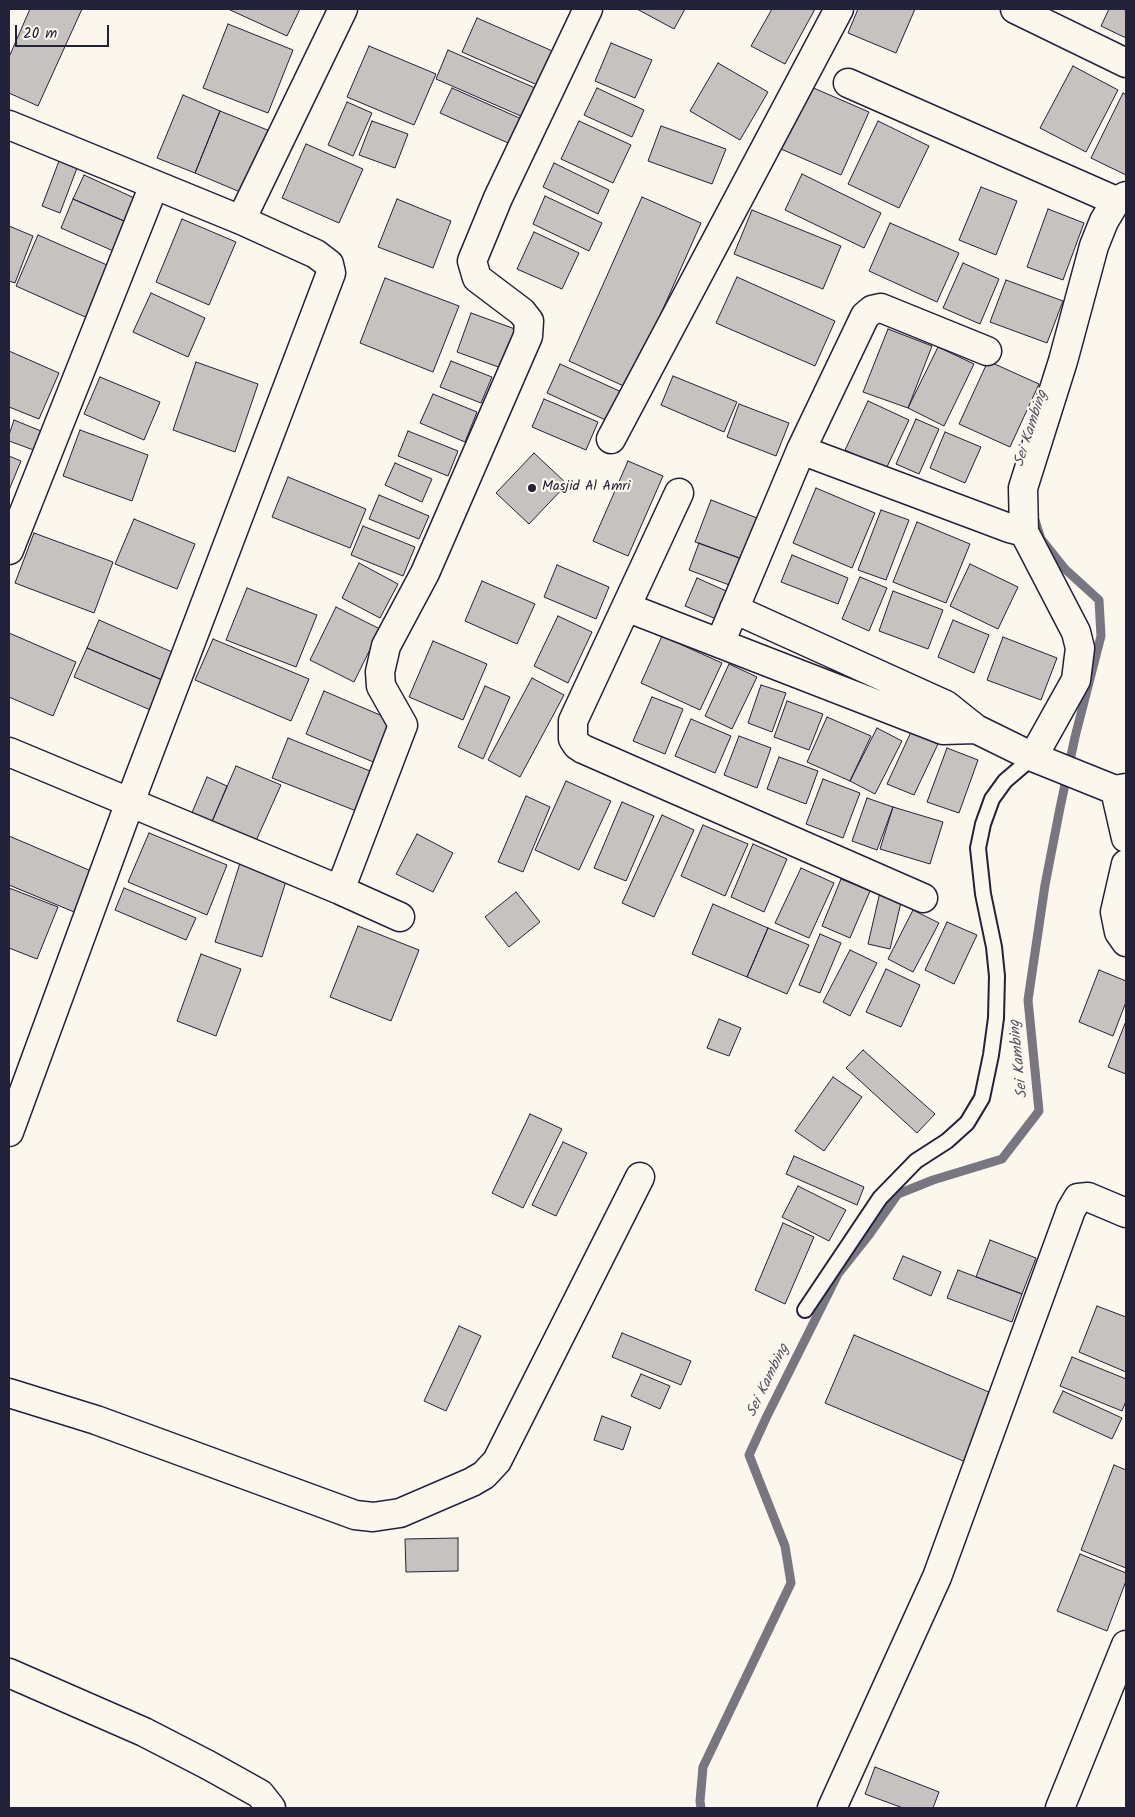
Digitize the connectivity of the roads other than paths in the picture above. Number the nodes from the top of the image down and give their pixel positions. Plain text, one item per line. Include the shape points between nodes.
1 (343, 9) edge
2 (588, 9) edge
3 (839, 9) edge
4 (1014, 9) edge
5 (1126, 63) edge
6 (848, 83) dead end
7 (9, 125) edge
8 (154, 185) junction
9 (1121, 198) edge
10 (241, 220) junction
11 (987, 351) dead end
12 (611, 439) dead end
13 (802, 450) junction
14 (679, 493) dead end
15 (1024, 532) junction
16 (9, 550) edge
17 (626, 607) junction
18 (734, 609) junction
19 (720, 643) junction
20 (976, 729) junction
21 (9, 752) edge
22 (1044, 761) junction
23 (1112, 787) edge
24 (130, 802) junction
25 (1126, 838) edge
26 (1126, 864) edge
27 (340, 890) junction
28 (923, 898) dead end
29 (400, 917) dead end
30 (1126, 942) edge
31 (9, 1132) edge
32 (640, 1177) dead end
33 (1126, 1212) edge
34 (805, 1310) dead end
35 (9, 1393) edge
36 (1126, 1645) edge
37 (9, 1673) edge
38 (271, 1808) edge
39 (832, 1808) edge
40 (1060, 1808) edge

1 - 10 street
2 - 27 street via 498,198 472,262 477,278 529,321 528,336 425,573 386,646 380,672 381,686 403,725
3 - 12 street
4 - 5 street
6 - 9 street
7 - 8 street
8 - 10 street
8 - 16 street
9 - 15 street via 1104,221 1094,246 1023,488
10 - 24 street via 316,254 329,264 330,272
11 - 13 street via 881,308 872,310 865,316
13 - 15 street
13 - 18 street
14 - 17 street
15 - 22 street via 1076,632 1080,648 1076,680
17 - 19 street
17 - 28 street via 573,721 573,739 577,745
18 - 19 street
18 - 20 street via 946,704
19 - 20 street via 943,730
20 - 22 street
21 - 24 street
22 - 23 street
22 - 34 lane via 1005,781 992,799 978,848 997,976 996,1018 982,1098 966,1123 948,1141 916,1161 880,1198
23 - 25 street
24 - 27 street
24 - 31 street
26 - 30 street via 1115,912 1119,932
27 - 29 street
32 - 35 street via 497,1461 472,1482 400,1514 355,1515 96,1420
33 - 39 street via 1088,1197 1078,1198 1071,1210 937,1577
36 - 40 street
37 - 38 street via 144,1732 260,1794

